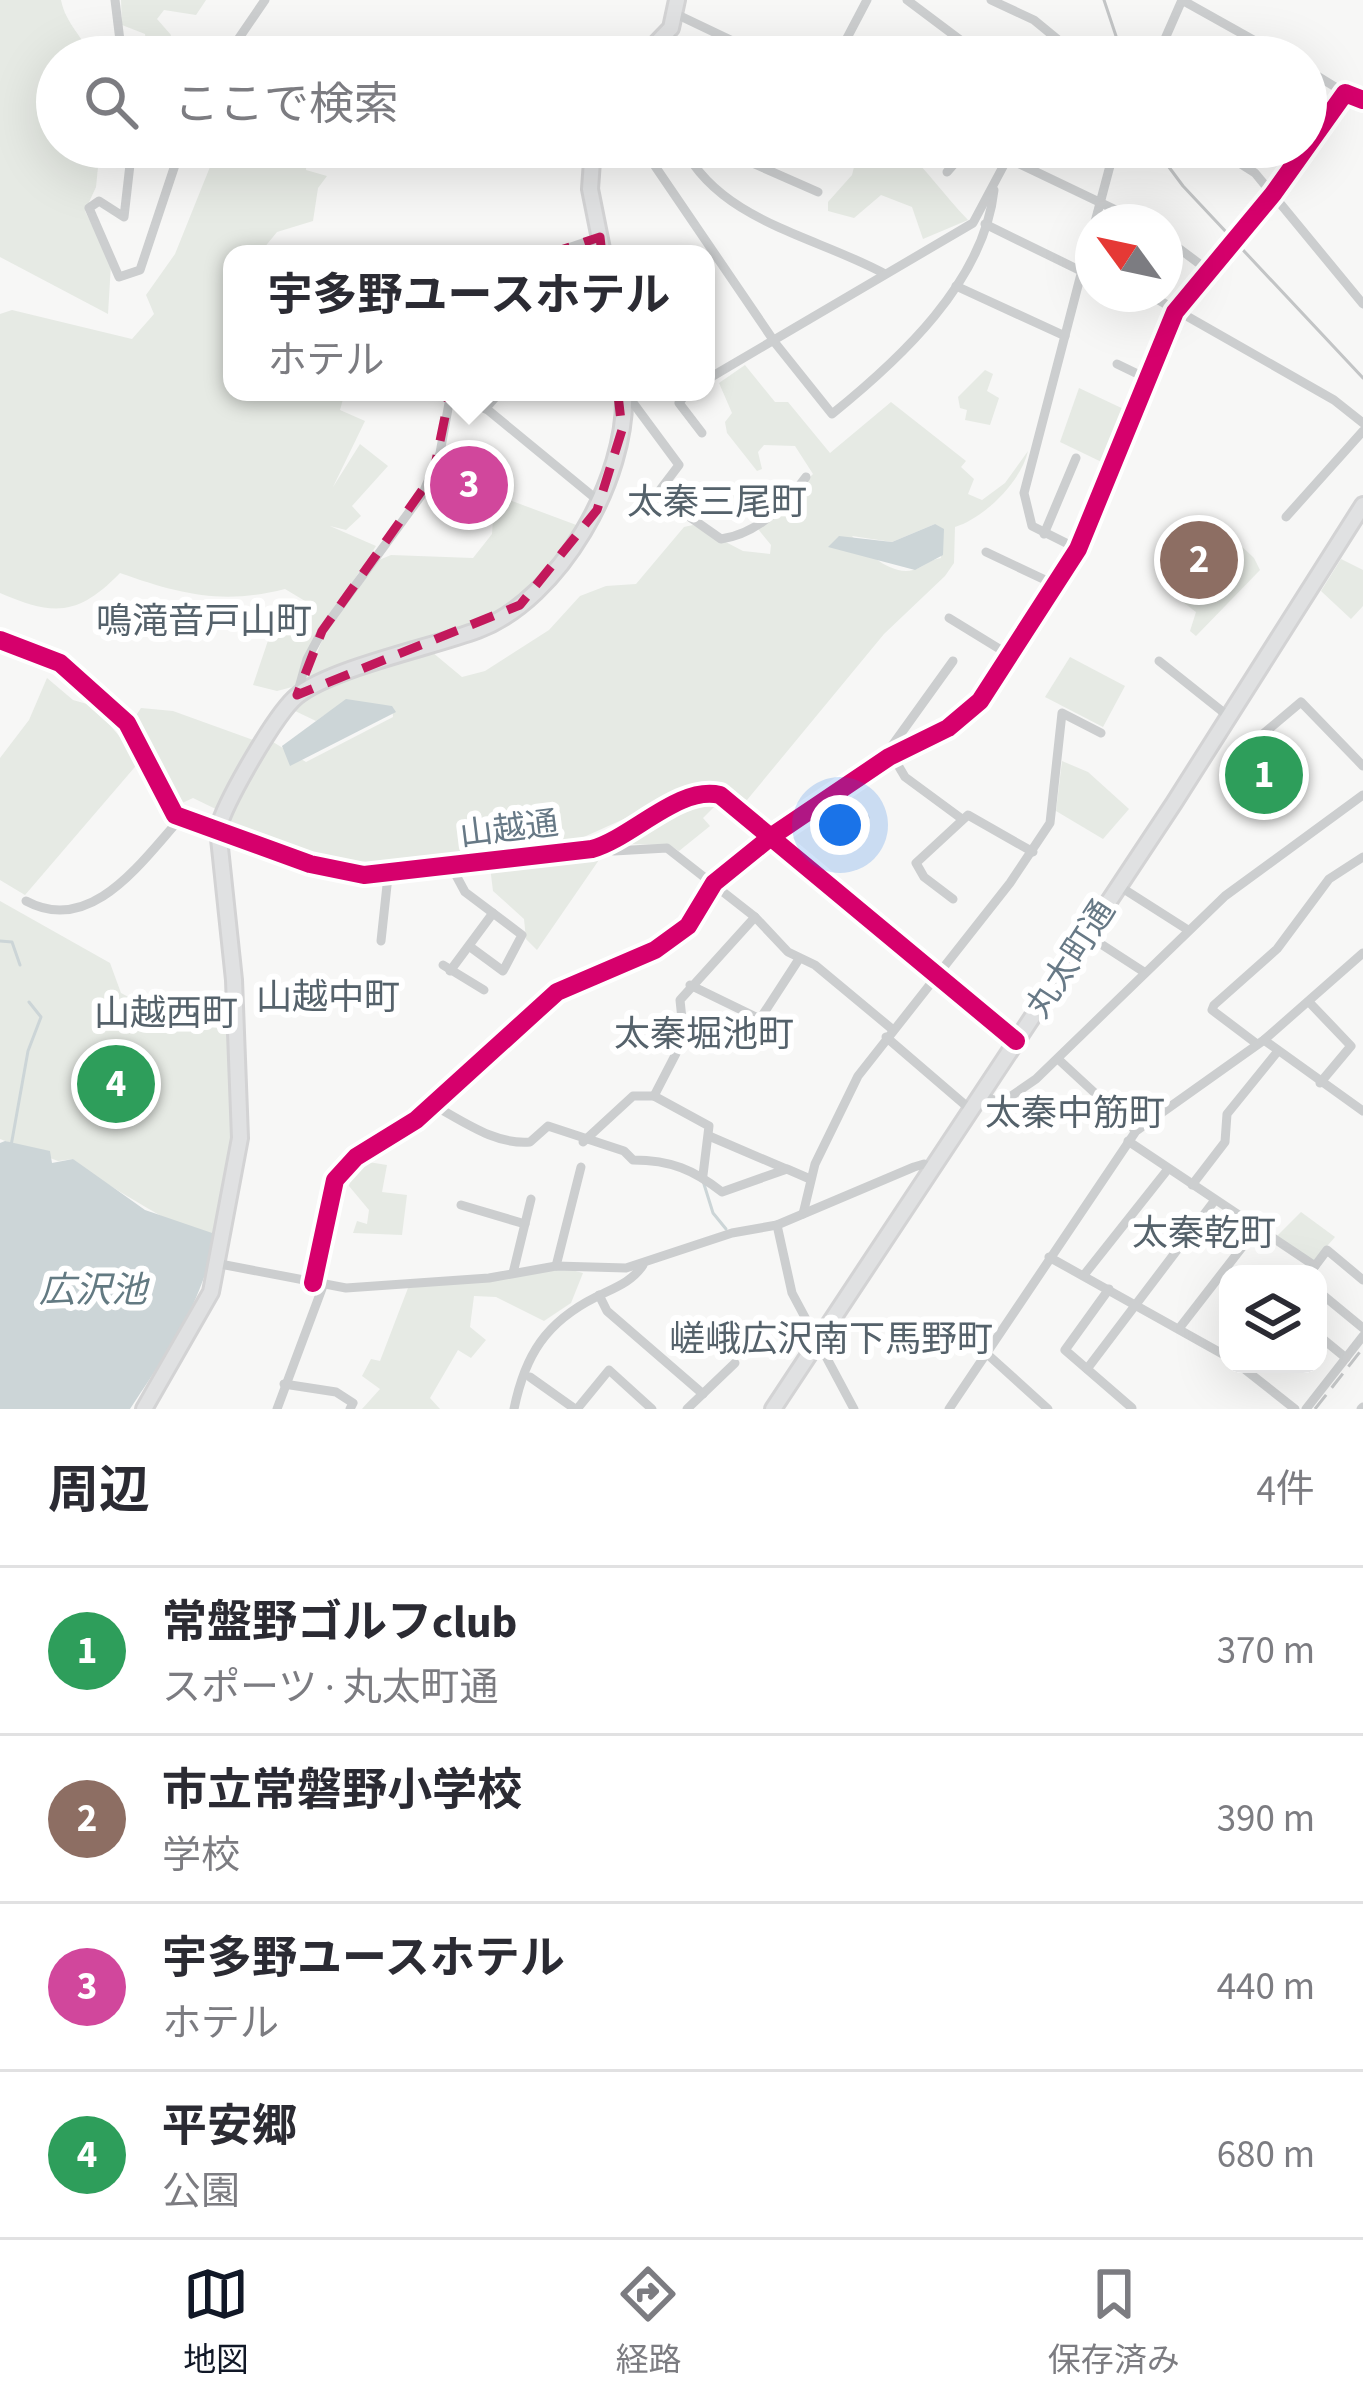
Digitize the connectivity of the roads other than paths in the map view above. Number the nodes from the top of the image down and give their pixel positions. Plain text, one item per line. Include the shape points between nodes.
1 (115, 0) edge
2 (265, 0) edge
3 (866, 0) edge
4 (907, 0) edge
5 (991, 0) edge
6 (1182, 0) edge
7 (676, 7) edge
8 (667, 34) joint
9 (119, 36) edge
10 (240, 36) edge
11 (670, 36) edge
12 (728, 36) edge
13 (848, 36) edge
14 (955, 36) edge
15 (1053, 36) edge
16 (1166, 36) edge
17 (1246, 36) edge
18 (1327, 82) edge
19 (1345, 93) junction
20 (1363, 100) edge
21 (1327, 118) edge
22 (130, 168) edge
23 (174, 168) edge
24 (591, 168) edge
25 (656, 168) edge
26 (695, 168) edge
27 (764, 168) edge
28 (951, 168) edge
29 (1003, 168) edge
30 (1023, 168) edge
31 (1107, 168) edge
32 (1247, 168) edge
33 (1292, 168) edge
34 (947, 172) dead end
35 (994, 190) junction
36 (818, 192) dead end
37 (1273, 194) junction
38 (1098, 204) edge
39 (1100, 204) edge
40 (985, 224) junction
41 (600, 237) junction
42 (577, 245) edge
43 (601, 245) edge
44 (709, 245) edge
45 (1183, 252) edge
46 (715, 254) edge
47 (1075, 268) edge
48 (1209, 271) junction
49 (885, 274) junction
50 (956, 286) junction
51 (1075, 289) edge
52 (1183, 302) edge
53 (1363, 304) edge
54 (1175, 312) joint
55 (1065, 336) junction
56 (776, 344) junction
57 (1117, 364) dead end
58 (715, 375) edge
59 (1146, 378) junction
60 (449, 401) edge
61 (476, 401) edge
62 (492, 401) edge
63 (624, 401) edge
64 (631, 401) edge
65 (680, 401) edge
66 (485, 410) junction
67 (1363, 427) edge
68 (702, 433) dead end
69 (1076, 458) dead end
70 (806, 477) dead end
71 (601, 503) junction
72 (1363, 506) edge
73 (1286, 517) dead end
74 (1044, 534) junction
75 (1078, 549) junction
76 (986, 552) dead end
77 (1058, 586) junction
78 (949, 618) dead end
79 (0, 640) edge
80 (1011, 656) junction
81 (953, 661) dead end
82 (1159, 661) dead end
83 (297, 695) junction
84 (1228, 716) junction
85 (1101, 733) dead end
86 (1257, 740) dead end
87 (889, 757) junction
88 (1363, 766) edge
89 (1363, 795) edge
90 (831, 797) junction
91 (962, 818) junction
92 (180, 819) junction
93 (856, 827) dead end
94 (218, 830) junction
95 (772, 836) junction
96 (607, 844) junction
97 (1033, 852) junction
98 (1363, 857) edge
99 (452, 866) junction
100 (388, 876) junction
101 (714, 883) junction
102 (1119, 886) junction
103 (952, 898) dead end
104 (26, 901) dead end
105 (493, 913) junction
106 (755, 917) junction
107 (1188, 930) junction
108 (1087, 935) junction
109 (381, 940) dead end
110 (469, 946) junction
111 (1363, 953) edge
112 (799, 958) junction
113 (1144, 972) junction
114 (937, 977) junction
115 (690, 985) junction
116 (484, 990) dead end
117 (1309, 1002) junction
118 (889, 1033) junction
119 (1016, 1042) junction
120 (1260, 1042) junction
121 (1278, 1052) junction
122 (1058, 1059) junction
123 (1320, 1083) junction
124 (981, 1095) junction
125 (654, 1096) junction
126 (433, 1105) junction
127 (971, 1110) junction
128 (1363, 1111) edge
129 (709, 1136) junction
130 (1132, 1136) junction
131 (583, 1142) junction
132 (581, 1167) dead end
133 (788, 1169) junction
134 (1168, 1169) junction
135 (931, 1170) junction
136 (703, 1175) junction
137 (810, 1179) junction
138 (1192, 1185) junction
139 (532, 1199) dead end
140 (1215, 1200) junction
141 (461, 1205) dead end
142 (802, 1214) junction
143 (525, 1225) junction
144 (777, 1225) junction
145 (1257, 1228) junction
146 (1049, 1256) junction
147 (220, 1264) junction
148 (644, 1264) junction
149 (1305, 1265) edge
150 (1316, 1265) edge
151 (556, 1266) junction
152 (513, 1274) junction
153 (1084, 1275) junction
154 (1363, 1280) edge
155 (318, 1284) junction
156 (1109, 1289) junction
157 (599, 1295) junction
158 (1327, 1299) edge
159 (1136, 1304) junction
160 (1181, 1326) junction
161 (1363, 1332) edge
162 (819, 1341) junction
163 (1327, 1342) edge
164 (1219, 1351) edge
165 (986, 1353) junction
166 (1346, 1358) junction
167 (734, 1363) dead end
168 (1087, 1369) junction
169 (1250, 1373) edge
170 (530, 1377) dead end
171 (284, 1384) junction
172 (703, 1394) junction
173 (957, 1398) junction
174 (1132, 1408) edge
175 (143, 1409) edge
176 (277, 1409) edge
177 (350, 1409) edge
178 (514, 1409) edge
179 (576, 1409) edge
180 (652, 1409) edge
181 (687, 1409) edge
182 (773, 1409) edge
183 (854, 1409) edge
184 (949, 1409) edge
185 (968, 1409) edge
186 (1048, 1409) edge
187 (1295, 1409) edge
188 (1306, 1409) edge

1 - 9 street
2 - 10 street
3 - 13 street
4 - 14 street
5 - 15 street
6 - 16 street
6 - 17 street
7 - 8 main road
7 - 12 street
8 - 11 street
18 - 19 street
19 - 20 street
19 - 21 street
22 - 23 street via 124,217 99,201 88,212 119,277 140,270
24 - 41 main road
25 - 44 street
26 - 49 street via 734,206
27 - 36 street
28 - 34 street
29 - 35 street
30 - 38 street
31 - 39 street
32 - 37 street
33 - 37 street
35 - 40 street
35 - 49 street via 973,223
37 - 48 street
37 - 53 street
40 - 47 street
40 - 50 street
41 - 42 street
41 - 43 main road
45 - 48 street
46 - 56 street
48 - 52 street
49 - 56 street
50 - 55 street
50 - 56 street via 899,360 832,414
51 - 55 street
54 - 59 street
54 - 67 street via 1334,400
55 - 74 street via 1024,493 1030,523
56 - 58 street
57 - 59 street
59 - 75 street
60 - 83 street via 433,475 322,632
61 - 66 street
62 - 66 street
63 - 71 main road
64 - 70 street via 679,465 657,494 721,539 752,530
65 - 68 street
66 - 71 street
67 - 73 street
69 - 74 street
71 - 83 main road via 536,589 502,619
72 - 84 main road, 丸太町通
74 - 75 street
75 - 77 street
76 - 77 street
77 - 80 street
78 - 80 street
79 - 92 street via 60,663 127,723
80 - 87 street via 965,717
81 - 87 street
82 - 84 street
83 - 94 main road via 224,807
84 - 102 main road, 丸太町通
85 - 97 street via 1062,713 1053,808
86 - 88 street via 1301,702
87 - 90 street
87 - 91 street via 937,805
89 - 107 street
90 - 93 street
90 - 95 street
91 - 97 street via 972,815
91 - 103 street via 916,863
92 - 94 street, 山越通
92 - 104 street via 92,904 53,913
94 - 100 street, 山越通 via 321,868
94 - 147 main road via 240,1138
95 - 96 street, 山越通 via 708,792
95 - 101 street
95 - 114 street, 山越通
96 - 99 street, 山越通
96 - 101 street via 667,848
97 - 114 street
98 - 120 street via 1329,879 1277,949 1212,1010
99 - 100 street, 山越通
99 - 105 street via 465,892
100 - 109 street
101 - 106 street
101 - 126 street via 688,926 628,965 570,983
102 - 107 street
102 - 108 main road, 丸太町通
105 - 110 street
105 - 110 street via 522,935 506,969
106 - 112 street
106 - 115 street
107 - 113 street
108 - 113 street
108 - 119 main road, 丸太町通
110 - 116 street via 446,968
111 - 117 street
112 - 115 street via 760,1018
112 - 118 street
113 - 122 street
114 - 118 street
114 - 119 street, 山越通
115 - 125 street via 680,1000 684,1038
117 - 120 street
117 - 123 street via 1351,1046
118 - 127 street
118 - 137 street via 858,1076
119 - 124 main road, 丸太町通
120 - 121 street
120 - 130 street
121 - 123 street
121 - 138 street via 1227,1114 1225,1142
122 - 124 street via 1000,1103
122 - 130 street
123 - 128 street
124 - 127 main road, 丸太町通
125 - 129 street via 709,1126
125 - 131 street via 633,1096
126 - 131 street via 464,1126 515,1143 548,1126
126 - 155 street via 335,1180
127 - 135 main road, 丸太町通
129 - 133 street
129 - 136 street
130 - 134 street
130 - 146 street
131 - 136 street
132 - 151 street
133 - 136 street via 722,1192
133 - 137 street
134 - 138 street
134 - 153 street
135 - 142 street via 914,1167
135 - 162 main road, 丸太町通
137 - 142 street
138 - 140 street
139 - 143 street
140 - 145 street
140 - 159 street
141 - 143 street
142 - 144 street
143 - 152 street
144 - 148 street
144 - 162 street via 792,1293
145 - 149 street
145 - 160 street
146 - 153 street
146 - 165 street
147 - 155 street
147 - 175 main road via 212,1292
148 - 151 street
148 - 157 street via 635,1278
150 - 154 street via 1327,1250
151 - 152 street
152 - 155 street
153 - 156 street
155 - 171 street
156 - 159 street
156 - 168 street via 1065,1350
157 - 172 street via 607,1311
157 - 178 street via 538,1340
158 - 161 street
159 - 160 street
159 - 168 street
160 - 164 street
161 - 166 street
162 - 182 main road, 丸太町通
162 - 183 street
163 - 166 street
165 - 173 street
165 - 186 street
166 - 188 street
167 - 172 street
168 - 174 street
169 - 187 street
170 - 179 street
171 - 176 street
171 - 177 street via 336,1392 353,1402
172 - 181 street
173 - 184 street
173 - 185 street
179 - 180 street via 610,1370

